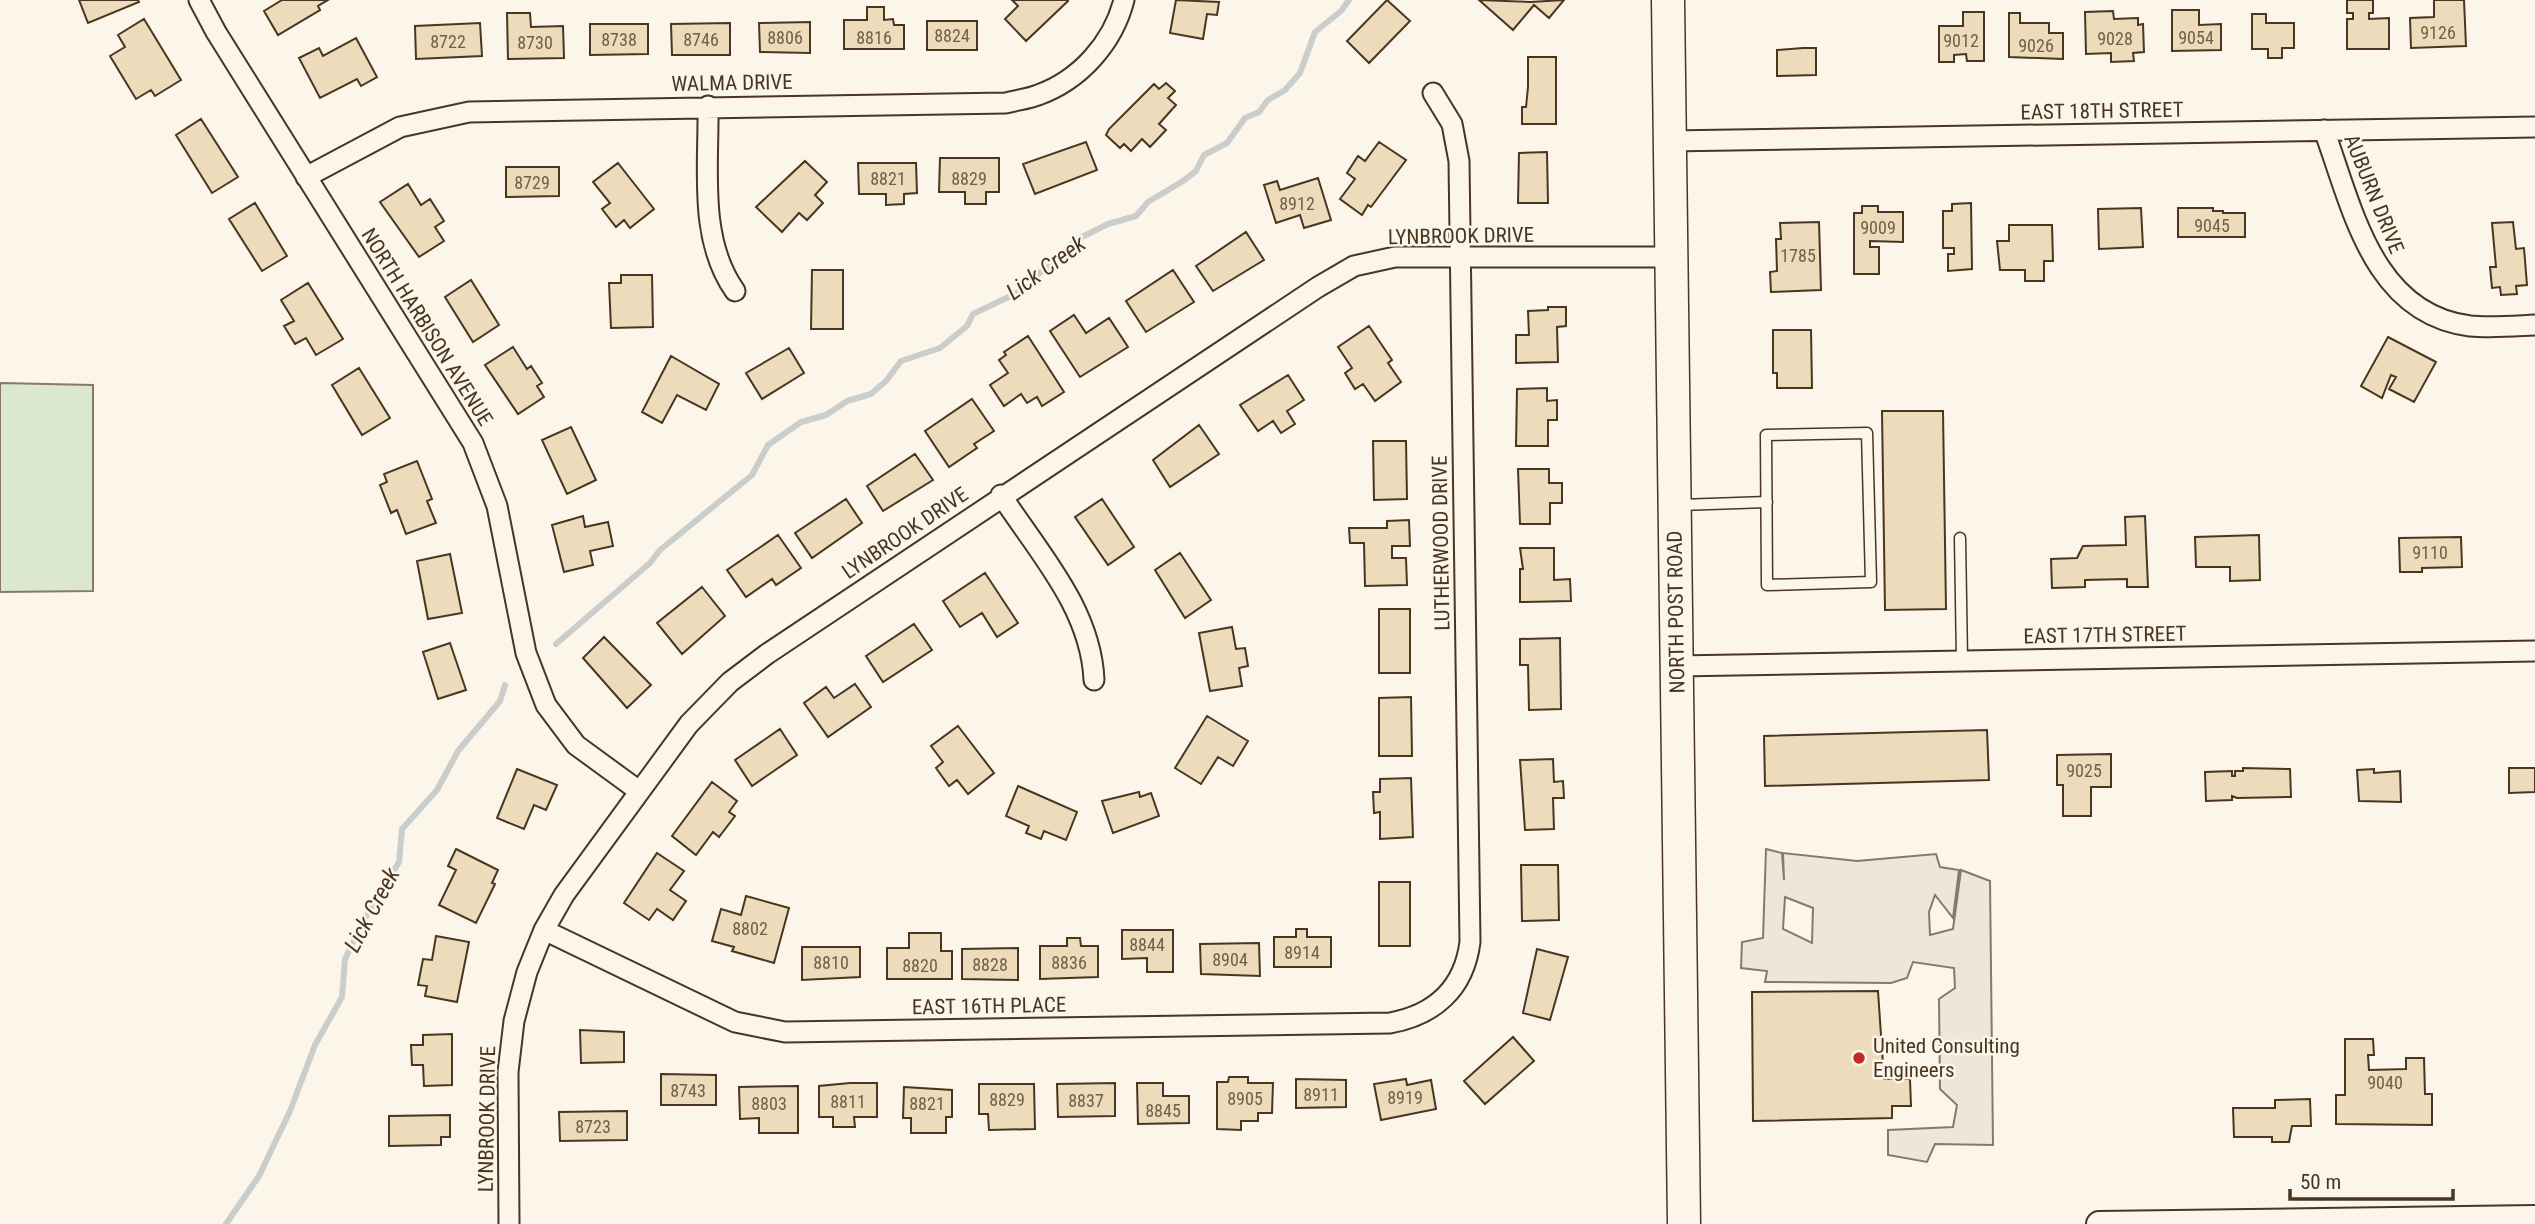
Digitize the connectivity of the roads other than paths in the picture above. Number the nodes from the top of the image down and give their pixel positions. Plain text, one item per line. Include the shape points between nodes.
1 (199, 0) edge
2 (1124, 0) edge
3 (1668, 0) edge
4 (1433, 93) dead end
5 (708, 106) junction
6 (2535, 127) edge
7 (2325, 130) junction
8 (1669, 141) junction
9 (306, 177) junction
10 (1671, 257) junction
11 (1460, 258) junction
12 (736, 291) dead end
13 (2535, 325) edge
14 (1001, 495) junction
15 (1767, 502) junction
16 (1674, 505) junction
17 (1960, 538) dead end
18 (2535, 651) edge
19 (1962, 661) junction
20 (1676, 666) junction
21 (1094, 681) dead end
22 (639, 791) junction
23 (544, 930) junction
24 (1449, 994) joint
25 (2535, 1218) edge
26 (509, 1224) edge
27 (1684, 1224) edge
28 (2099, 1224) edge

1 - 9 street, NORTH HARBISON AVENUE
2 - 5 street, WALMA DRIVE via 1097,53 1074,76 1035,97 1006,103
3 - 8 main road, NORTH POST ROAD
4 - 11 street, LUTHERWOOD DRIVE via 1447,113 1458,147
5 - 9 street, WALMA DRIVE via 489,110 439,116 381,135
5 - 12 street via 711,235 720,266
6 - 7 street, EAST 18TH STREET
7 - 8 street, EAST 18TH STREET
7 - 13 street, AUBURN DRIVE via 2367,246 2391,284 2423,309 2462,324
8 - 10 main road, NORTH POST ROAD
9 - 22 street, NORTH HARBISON AVENUE via 473,443 497,506 526,653 546,705 576,745
10 - 11 street, LYNBROOK DRIVE
10 - 16 main road, NORTH POST ROAD
11 - 14 street, LYNBROOK DRIVE via 1395,257 1354,266
11 - 24 street, LUTHERWOOD DRIVE via 1470,942 1465,967
14 - 21 street via 1082,620
14 - 22 street, LYNBROOK DRIVE via 730,682 689,724
15 - 15 lane via 1767,585 1871,582 1867,433 1766,435
15 - 16 lane
16 - 20 main road, NORTH POST ROAD
17 - 19 lane
18 - 19 street, EAST 17TH STREET
19 - 20 street, EAST 17TH STREET
20 - 27 main road, NORTH POST ROAD
22 - 23 street, LYNBROOK DRIVE
23 - 24 street, EAST 16TH PLACE via 736,1022 785,1032 1390,1023 1415,1018
23 - 26 street, LYNBROOK DRIVE via 524,981 509,1051
25 - 28 street

